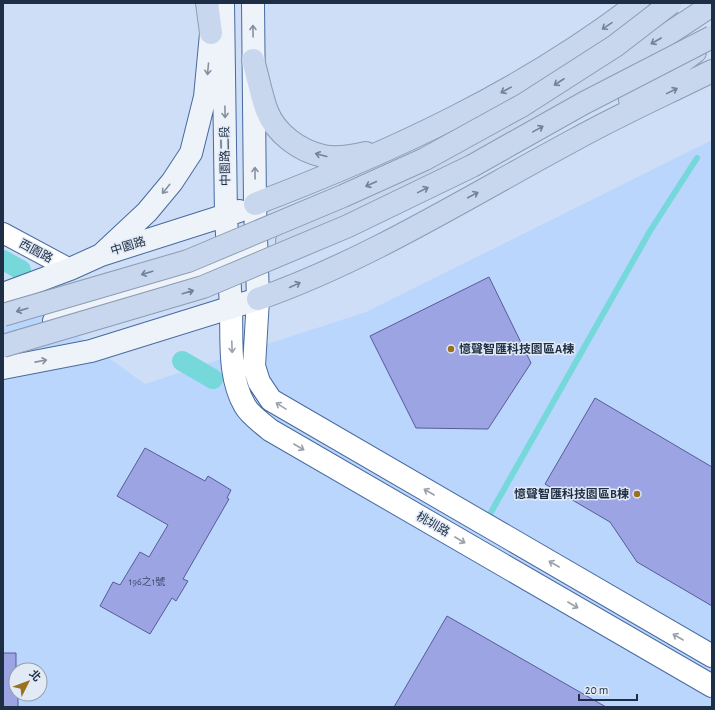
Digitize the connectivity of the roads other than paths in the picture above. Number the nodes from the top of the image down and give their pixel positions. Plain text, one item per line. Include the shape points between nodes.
1 (207, 3) edge
2 (217, 3) edge
3 (223, 3) edge
4 (253, 3) edge
5 (638, 3) edge
6 (671, 3) edge
7 (705, 3) edge
8 (712, 4) edge
9 (211, 33) junction
10 (712, 38) edge
11 (254, 60) junction
12 (540, 71) junction
13 (712, 71) edge
14 (413, 139) junction
15 (575, 139) junction
16 (255, 204) junction
17 (226, 216) junction
18 (3, 233) edge
19 (101, 254) junction
20 (258, 254) junction
21 (228, 263) junction
22 (70, 269) junction
23 (3, 294) edge
24 (258, 299) junction
25 (231, 308) junction
26 (3, 315) edge
27 (3, 342) edge
28 (3, 346) edge
29 (3, 368) edge
30 (712, 656) edge
31 (712, 686) edge

1 - 9 highway
2 - 9 main road
3 -> 17 main road, 中園路二段
11 -> 4 main road
5 -> 12 highway
6 -> 26 highway, bridge via 615,46 523,105 425,159 188,261
7 - 12 highway
8 -> 20 highway via 665,36 520,121 400,186
9 -> 19 main road via 205,97 191,153 148,212
10 - 15 highway via 679,65
28 -> 10 highway, bridge via 203,287 348,226 472,166 584,103
14 -> 11 highway via 355,156 323,156 297,146 281,133 268,112
16 -> 11 main road
12 -> 14 highway
15 -> 13 highway
14 - 16 highway via 335,174
24 -> 15 highway via 371,250
16 - 17 main road, 中園路
16 - 20 main road
17 - 19 main road, 中園路
17 - 21 main road, 中園路二段
18 - 22 street, 西園路
19 - 22 main road, 中園路
20 - 21 main road
20 - 24 main road
21 - 25 main road, 中園路二段
21 - 27 main road via 64,317
22 - 23 main road, 中園路
24 - 25 main road
30 -> 24 street via 271,400 259,382 254,366
29 -> 25 main road via 91,351
25 -> 31 street, 桃圳路 via 233,371 238,391 245,407 270,430

